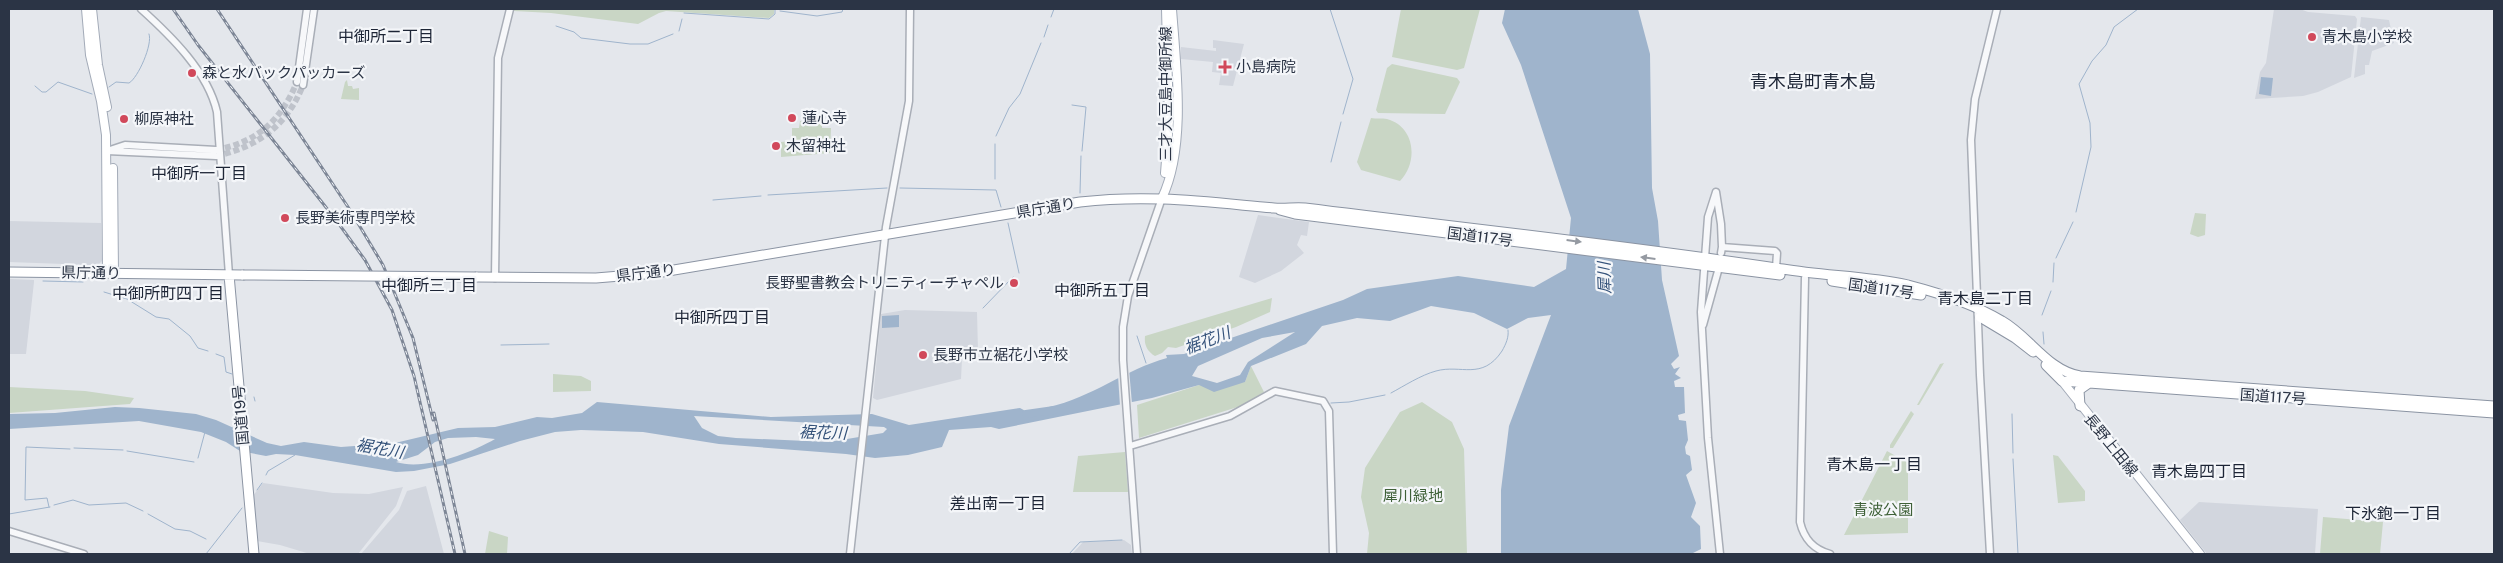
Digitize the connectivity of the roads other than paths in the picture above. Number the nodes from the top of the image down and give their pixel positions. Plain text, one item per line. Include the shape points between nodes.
1 (86, 9) edge
2 (92, 9) edge
3 (141, 9) edge
4 (307, 9) edge
5 (314, 9) edge
6 (502, 9) edge
7 (910, 9) edge
8 (1166, 9) edge
9 (1172, 9) edge
10 (1998, 9) edge
11 (510, 11) edge
12 (297, 82) tunnel mouth
13 (303, 85) tunnel mouth
14 (111, 150) junction
15 (216, 153) tunnel mouth
16 (1162, 198) junction
17 (1305, 212) joint
18 (886, 235) junction
19 (1701, 261) junction
20 (1776, 268) junction
21 (1718, 271) dead end
22 (9, 272) edge
23 (110, 273) junction
24 (229, 275) junction
25 (495, 278) junction
26 (1805, 278) junction
27 (1977, 312) junction
28 (1702, 328) junction
29 (2052, 364) junction
30 (2062, 381) junction
31 (2089, 383) junction
32 (2080, 406) junction
33 (2494, 406) edge
34 (2494, 413) edge
35 (1130, 443) junction
36 (9, 531) edge
37 (84, 554) edge
38 (254, 554) edge
39 (850, 554) edge
40 (1137, 554) edge
41 (1333, 554) edge
42 (1720, 554) edge
43 (1830, 554) edge
44 (1990, 554) edge
45 (2200, 554) edge

1 - 14 main road via 90,55
2 - 14 main road
3 - 24 street via 180,47 214,95 218,112
4 - 12 street
5 - 13 street
6 - 11 street
7 - 18 street via 908,101
8 - 16 main road, 三才大豆島中御所線 via 1169,122
9 - 16 main road, 三才大豆島中御所線 via 1176,138
10 - 27 street via 1972,118
11 - 25 street via 498,58
14 - 15 street
14 - 23 main road
16 - 17 highway, 県庁通り
16 - 18 highway, 県庁通り via 1080,202
16 - 35 street via 1128,296 1123,340
17 - 19 highway, 国道117号
18 - 25 highway, 県庁通り via 656,273 596,278
18 - 39 street
19 - 20 highway, 国道117号
19 - 20 street via 1708,217 1716,192 1722,250 1775,250
19 - 26 highway, 国道117号
19 - 28 street
20 - 27 highway, 国道117号 via 1905,285 1932,291
21 - 28 street
22 - 23 highway, 県庁通り
23 - 24 highway, 県庁通り
24 - 25 highway, 県庁通り, bridge
24 - 38 highway, 国道19号
26 - 27 highway, 国道117号 via 1917,293
26 - 43 street via 1800,522 1813,546
27 - 29 highway, 国道117号 via 2013,328
27 - 30 highway, 国道117号 via 2027,347
27 - 44 street
28 - 42 street via 1708,438
29 - 30 highway
29 - 33 highway, 国道117号 via 2070,373 2089,377
30 - 31 highway, 国道117号
30 - 32 main road, 長野上田線
31 - 32 highway via 2079,390
31 - 34 highway, 国道117号
32 - 45 main road, 長野上田線
35 - 40 street
35 - 41 street via 1230,416 1275,391 1323,402 1330,412
36 - 37 street

